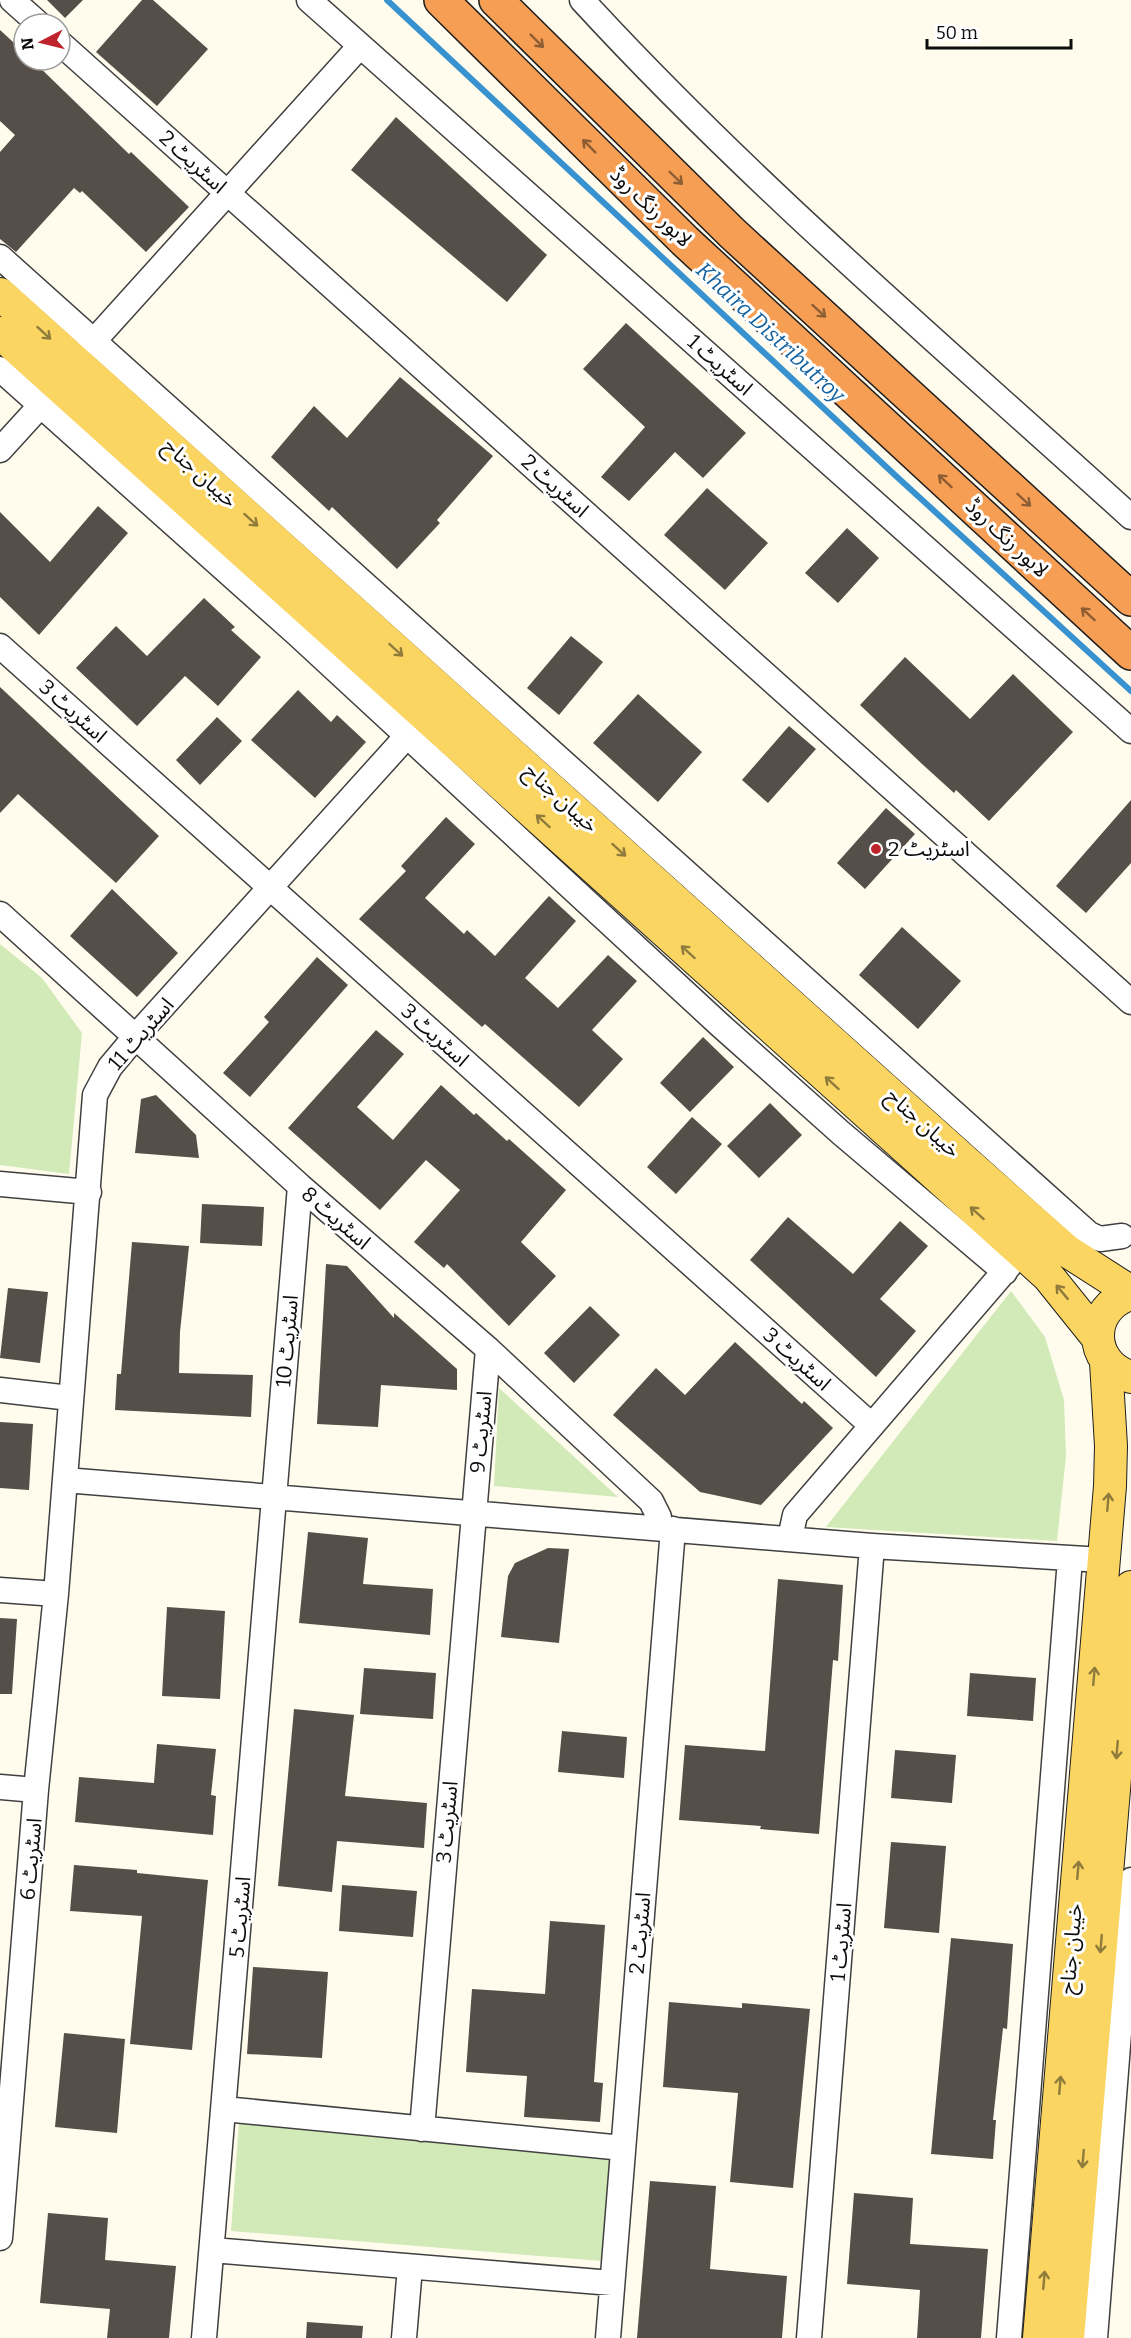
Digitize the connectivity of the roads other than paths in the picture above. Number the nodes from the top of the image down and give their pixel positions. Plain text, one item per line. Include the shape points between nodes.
1 (12, 0) edge
2 (309, 0) edge
3 (441, 0) edge
4 (496, 0) edge
5 (582, 0) edge
6 (26, 12) edge
7 (360, 46) junction
8 (72, 54) edge
9 (228, 193) junction
10 (0, 257) edge
11 (0, 294) edge
12 (0, 333) edge
13 (0, 369) edge
14 (67, 373) junction
15 (0, 450) edge
16 (1131, 517) edge
17 (1131, 599) edge
18 (0, 646) edge
19 (1131, 653) edge
20 (416, 726) junction
21 (1131, 731) edge
22 (271, 889) junction
23 (0, 914) edge
24 (1131, 1002) edge
25 (136, 1036) junction
26 (0, 1184) edge
27 (300, 1186) junction
28 (89, 1192) junction
29 (1128, 1239) edge
30 (1013, 1262) junction
31 (1131, 1293) edge
32 (488, 1349) junction
33 (1111, 1359) edge
34 (0, 1390) edge
35 (70, 1398) junction
36 (870, 1424) junction
37 (65, 1480) junction
38 (275, 1496) junction
39 (473, 1514) junction
40 (666, 1528) junction
41 (790, 1538) junction
42 (872, 1546) junction
43 (1070, 1559) junction
44 (1103, 1560) junction
45 (1131, 1587) edge
46 (0, 1590) edge
47 (56, 1594) junction
48 (0, 1787) edge
49 (36, 1790) junction
50 (1131, 1880) edge
51 (224, 2109) junction
52 (422, 2129) junction
53 (623, 2148) junction
54 (0, 2238) edge
55 (212, 2250) junction
56 (410, 2267) junction
57 (612, 2283) junction
58 (204, 2338) edge
59 (404, 2338) edge
60 (608, 2338) edge
61 (809, 2338) edge
62 (1010, 2338) edge
63 (1039, 2338) edge
64 (1068, 2338) edge
65 (1095, 2338) edge

1 - 6 street
2 - 7 street, اسٹریٹ 1
19 -> 3 highway, لاہور رنگ روڈ via 685,241
4 -> 17 highway, لاہور رنگ روڈ via 732,232
5 - 16 street via 657,81 832,249
7 - 9 street
7 - 21 street, اسٹریٹ 1
8 - 9 street, اسٹریٹ 2
9 - 14 street
9 - 24 street, اسٹریٹ 2
10 - 14 street
11 -> 14 main road, خیبان جناح
12 - 14 main road, خیبان جناح
13 - 14 street
14 - 15 street
14 - 20 main road, خیبان جناح
14 - 29 street via 1089,1234
14 -> 31 main road, خیبان جناح via 1067,1251
18 - 22 street, اسٹریٹ 3
20 - 22 street, اسٹریٹ 11
20 - 30 main road, خیبان جناح
22 - 25 street, اسٹریٹ 11
22 - 36 street, اسٹریٹ 3
23 - 25 street, اسٹریٹ 8
25 - 27 street, اسٹریٹ 8
25 - 28 street, اسٹریٹ 11 via 110,1067 95,1095
26 - 28 street
27 - 32 street, اسٹریٹ 8
27 - 38 street, اسٹریٹ 10
28 - 35 street, اسٹریٹ 11
33 -> 30 main road, خیبان جناح via 1057,1287
30 - 36 street
31 - 33 main road via 1114,1301 1101,1317
32 - 39 street, اسٹریٹ 9
32 - 40 street, اسٹریٹ 8 via 651,1502
44 -> 33 main road, خیبان جناح via 1111,1446
34 - 35 street
35 - 37 street, اسٹریٹ 11
36 - 41 street via 795,1515
37 - 38 street
37 - 47 street, اسٹریٹ 6
38 - 39 street
38 - 51 street, اسٹریٹ 5
39 - 40 street
39 - 52 street, اسٹریٹ 3
40 - 41 street
40 - 53 street, اسٹریٹ 2
41 - 42 street
42 - 43 street
42 - 61 street, اسٹریٹ 1
43 - 44 street
43 - 62 street
63 -> 44 main road, خیبان جناح
45 -> 64 main road, خیبان جناح
46 - 47 street
47 - 49 street, اسٹریٹ 6
48 - 49 street
49 - 54 street, اسٹریٹ 6
50 - 65 street
51 - 52 street
51 - 55 street, اسٹریٹ 5
52 - 53 street
53 - 57 street, اسٹریٹ 2
55 - 56 street
55 - 58 street, اسٹریٹ 5
56 - 57 street
56 - 59 street
57 - 60 street, اسٹریٹ 2

